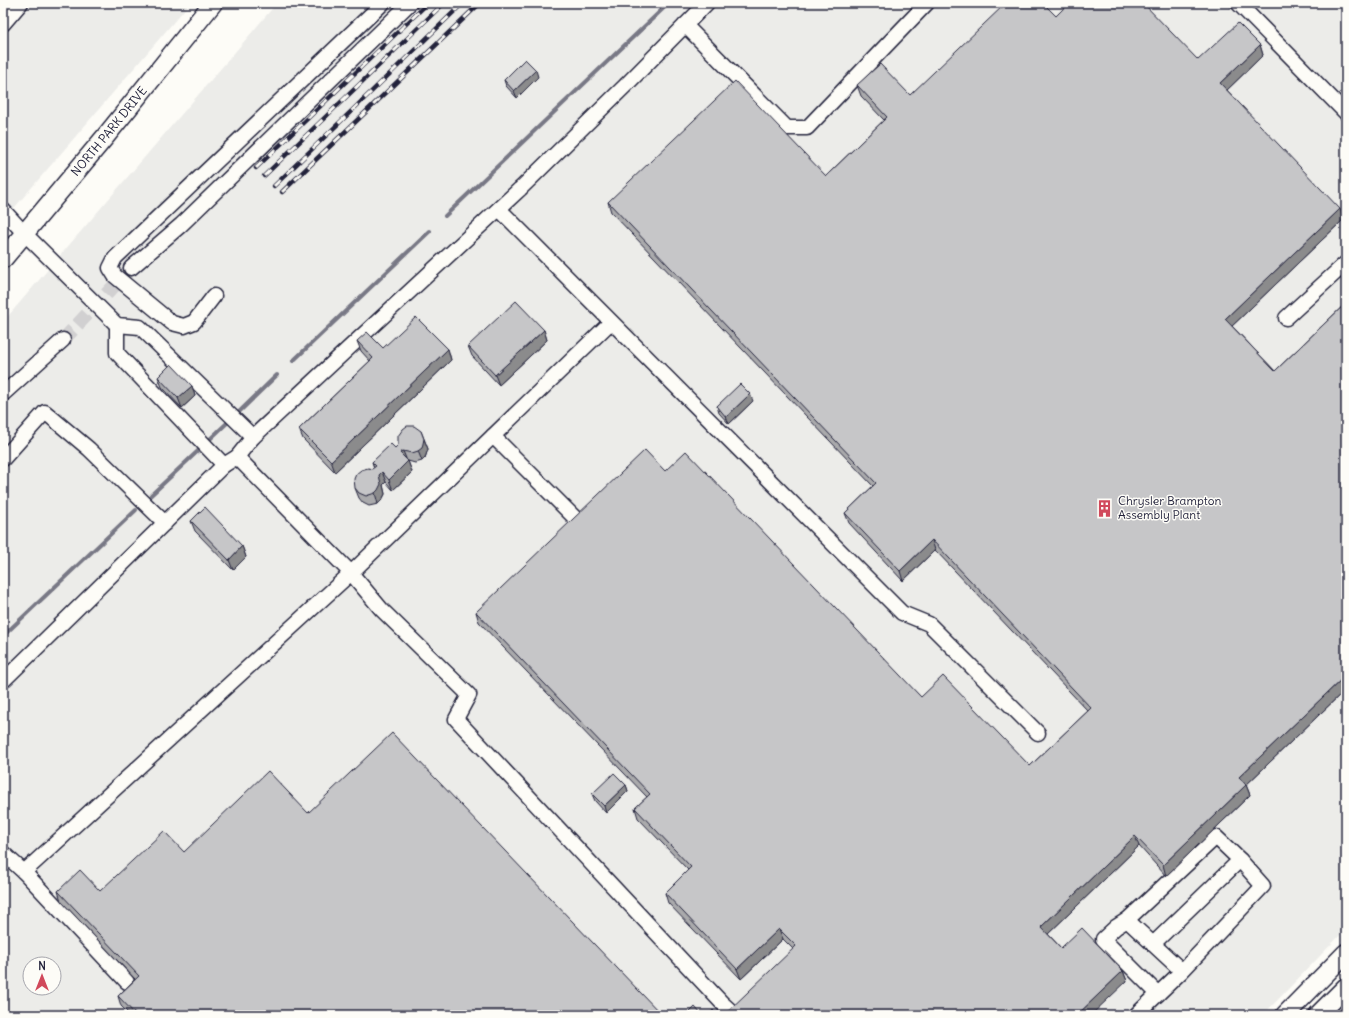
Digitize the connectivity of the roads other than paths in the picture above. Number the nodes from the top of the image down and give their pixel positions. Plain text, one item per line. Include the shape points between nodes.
1 (21, 3) edge
2 (213, 3) edge
3 (383, 3) edge
4 (410, 3) edge
5 (707, 3) edge
6 (927, 3) edge
7 (1238, 3) edge
8 (3, 24) edge
9 (685, 25) junction
10 (1346, 113) edge
11 (499, 209) junction
12 (3, 210) edge
13 (24, 233) junction
14 (3, 259) edge
15 (1346, 263) edge
16 (131, 268) tunnel mouth
17 (214, 296) dead end
18 (1286, 318) dead end
19 (612, 322) junction
20 (117, 325) junction
21 (63, 340) tunnel mouth
22 (3, 394) edge
23 (493, 436) junction
24 (253, 437) junction
25 (237, 457) junction
26 (3, 460) edge
27 (224, 465) junction
28 (575, 518) edge
29 (165, 523) junction
30 (351, 573) junction
31 (3, 682) edge
32 (1038, 732) dead end
33 (3, 853) edge
34 (1240, 860) junction
35 (24, 872) junction
36 (1127, 920) junction
37 (1153, 944) junction
38 (1346, 954) edge
39 (1182, 971) junction
40 (127, 982) dead end
41 (1346, 987) edge
42 (1158, 994) junction
43 (733, 1013) edge
44 (1136, 1015) edge
45 (1285, 1015) edge
46 (1318, 1015) edge

1 - 8 street
2 - 13 main road, NORTH PARK DRIVE
3 - 17 street via 115,258 110,268 115,276 172,323 184,326 194,322
4 - 16 street via 181,225
5 - 9 street
6 - 9 street via 807,128 787,128
7 - 10 street
9 - 11 street, bridge
11 - 19 street
11 - 24 street
12 - 13 street
13 - 14 main road, NORTH PARK DRIVE
13 - 20 street
15 - 18 street
19 - 23 street
19 - 32 street via 902,613 929,624
20 - 24 street via 140,327
20 - 27 street via 117,353
21 - 22 street
23 - 28 street
23 - 30 street
24 - 25 street
25 - 27 street
25 - 30 street
26 - 29 street via 45,412 89,449
27 - 29 street
29 - 31 street
30 - 35 street
30 - 43 street via 382,610 469,695 456,719
33 - 35 street
34 - 36 street via 1216,837
34 - 37 street
34 - 39 street via 1263,886
35 - 40 street
36 - 37 street
36 - 42 street via 1103,940
37 - 39 street
38 - 45 main road
39 - 42 street
41 - 46 main road
42 - 44 street

